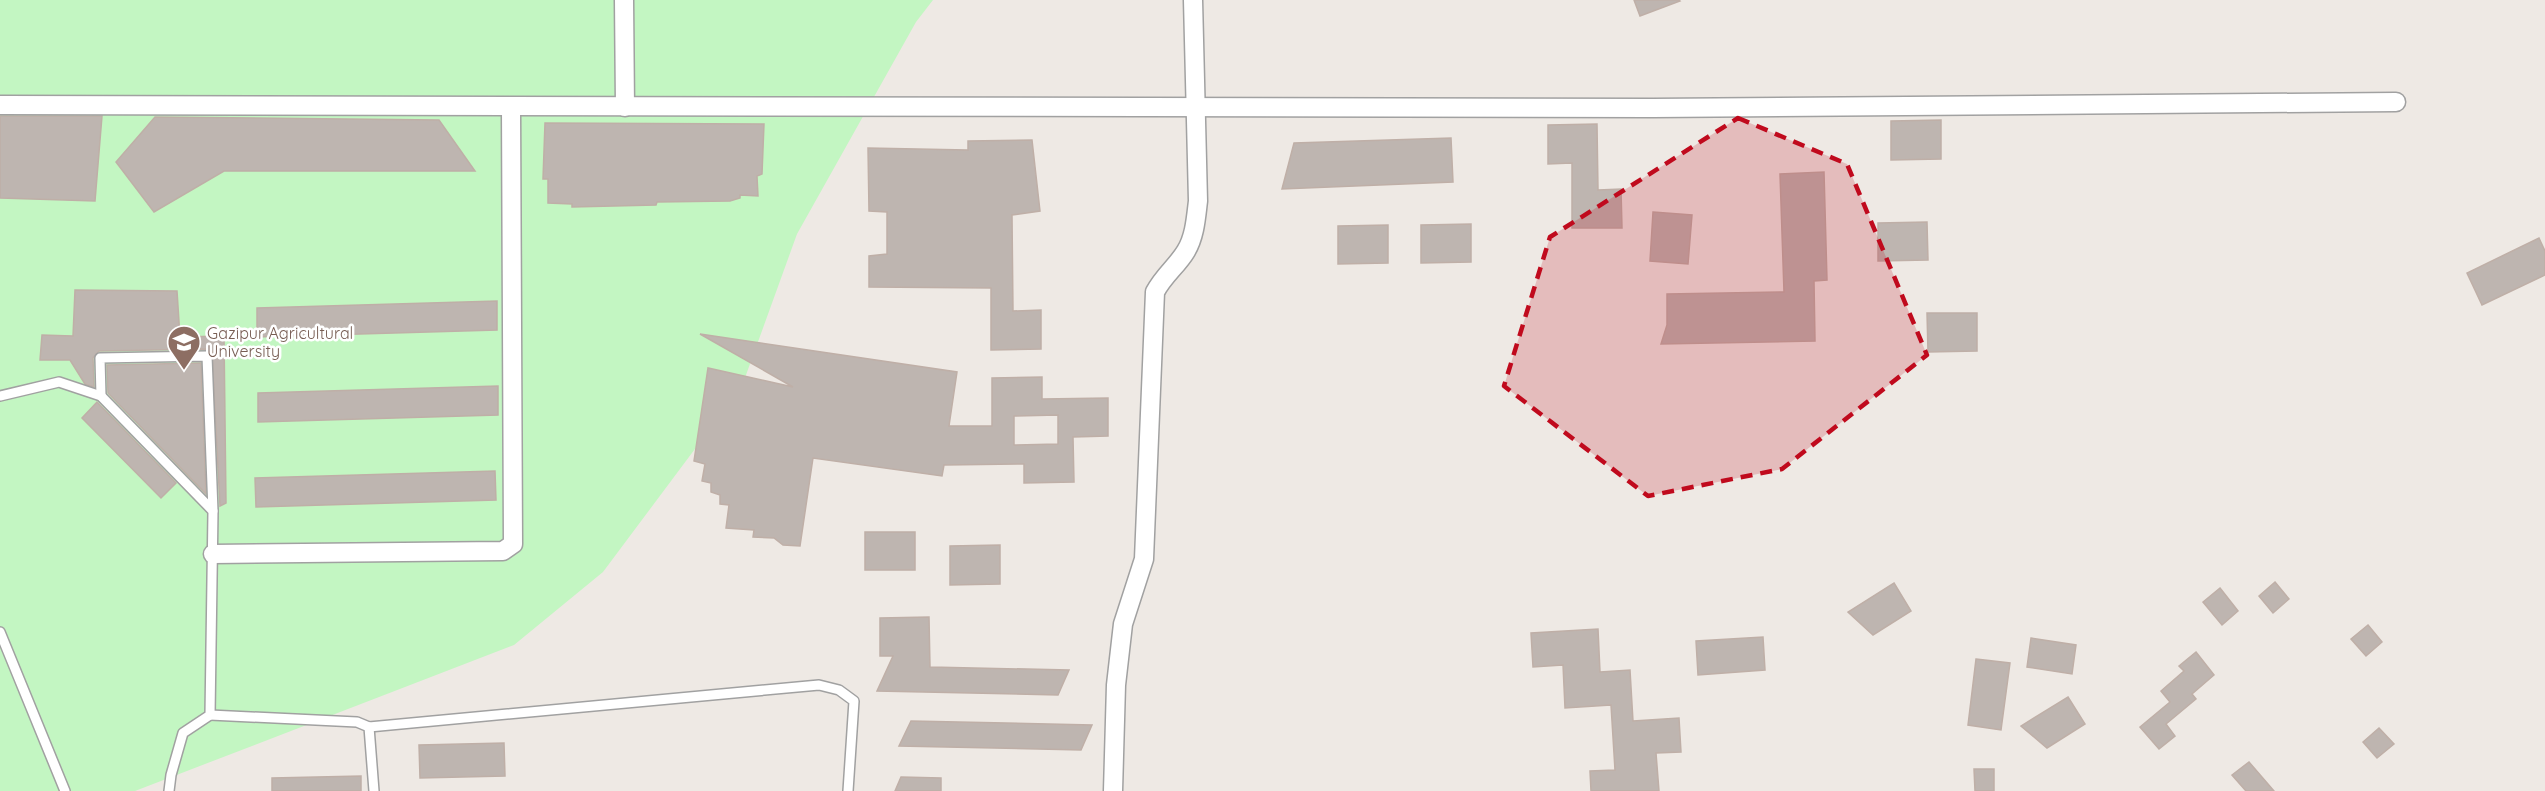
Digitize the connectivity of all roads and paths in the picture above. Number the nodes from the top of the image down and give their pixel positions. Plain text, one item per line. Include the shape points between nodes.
1 (624, 0) edge
2 (1192, 0) edge
3 (2396, 102) dead end
4 (0, 105) edge
5 (624, 106) junction
6 (1194, 107) junction
7 (511, 108) junction
8 (0, 396) edge
9 (101, 396) junction
10 (213, 511) junction
11 (213, 554) junction
12 (0, 632) edge
13 (210, 715) junction
14 (369, 727) junction
15 (65, 791) edge
16 (170, 791) edge
17 (374, 791) edge
18 (848, 791) edge
19 (1113, 791) edge

1 - 5 street
2 - 6 street
3 - 6 street
4 - 7 street
5 - 6 street
5 - 7 street
6 - 19 street via 1196,226 1186,251 1164,275 1155,292 1144,559 1122,624
7 - 11 street via 513,544 503,551
8 - 9 lane via 59,382
9 - 10 lane
9 - 10 lane via 100,358 207,356
10 - 11 lane
11 - 13 lane
12 - 15 lane
13 - 14 lane via 357,722
13 - 16 lane via 183,733
14 - 17 lane
14 - 18 lane via 819,685 839,690 854,701

